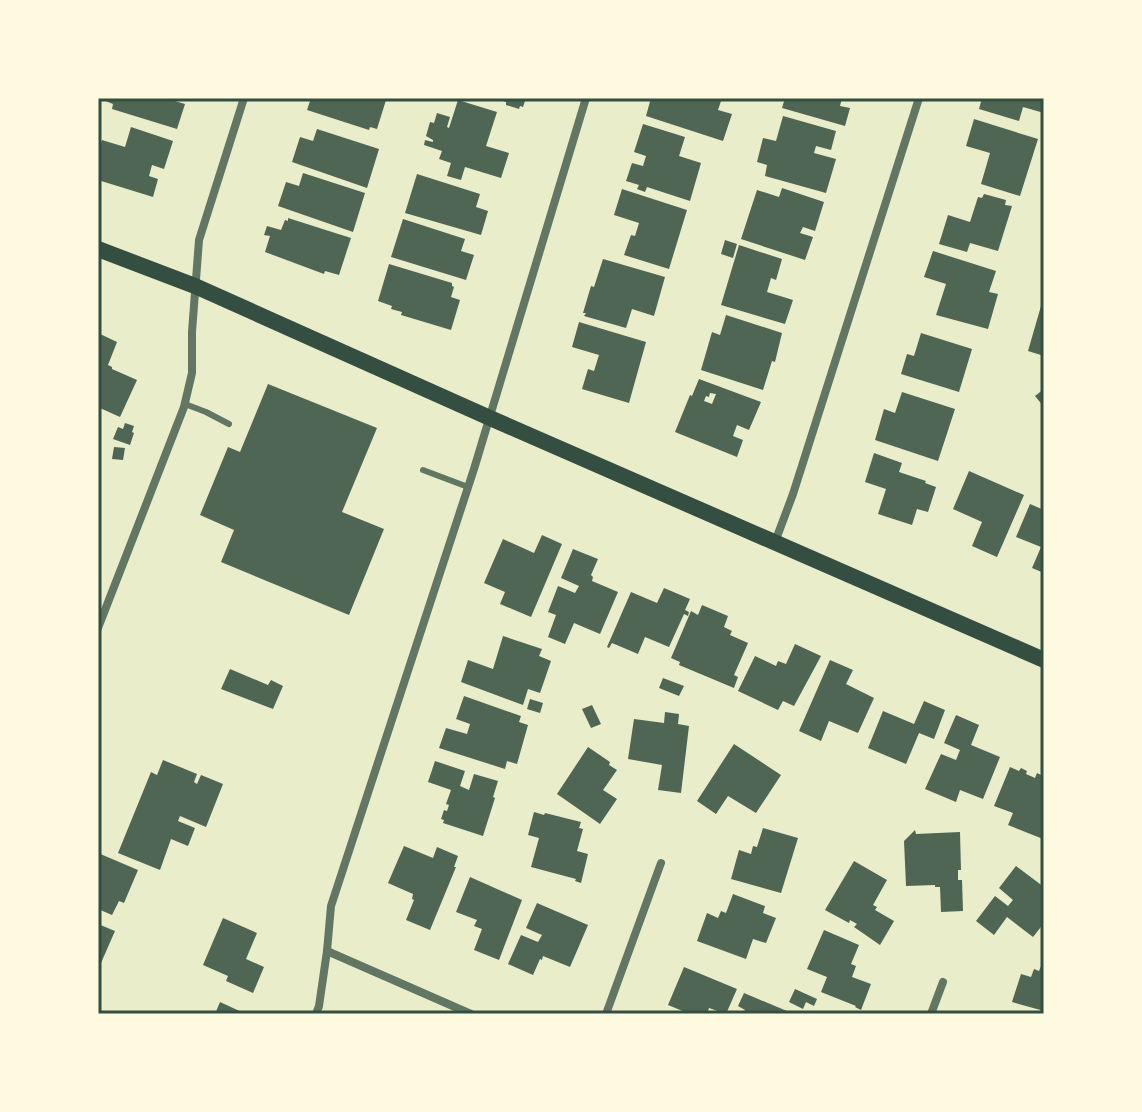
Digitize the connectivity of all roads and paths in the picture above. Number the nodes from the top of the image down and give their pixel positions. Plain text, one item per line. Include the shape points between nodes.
1 (244, 98) edge
2 (586, 98) edge
3 (919, 98) edge
4 (98, 249) edge
5 (195, 286) junction
6 (185, 404) junction
7 (490, 418) junction
8 (229, 424) dead end
9 (423, 470) dead end
10 (468, 487) junction
11 (774, 543) junction
12 (98, 628) edge
13 (1044, 660) edge
14 (661, 863) dead end
15 (327, 951) junction
16 (943, 982) dead end
17 (316, 1014) edge
18 (471, 1014) edge
19 (606, 1014) edge
20 (931, 1014) edge

1 - 5 street via 199,240
2 - 7 street
3 - 11 street
4 - 5 main road
5 - 6 street via 192,373
5 - 7 main road
6 - 8 lane
6 - 12 street
7 - 10 street
7 - 11 main road
9 - 10 lane
10 - 15 street via 331,906
11 - 13 main road
14 - 19 street
15 - 17 street
15 - 18 street
16 - 20 street

